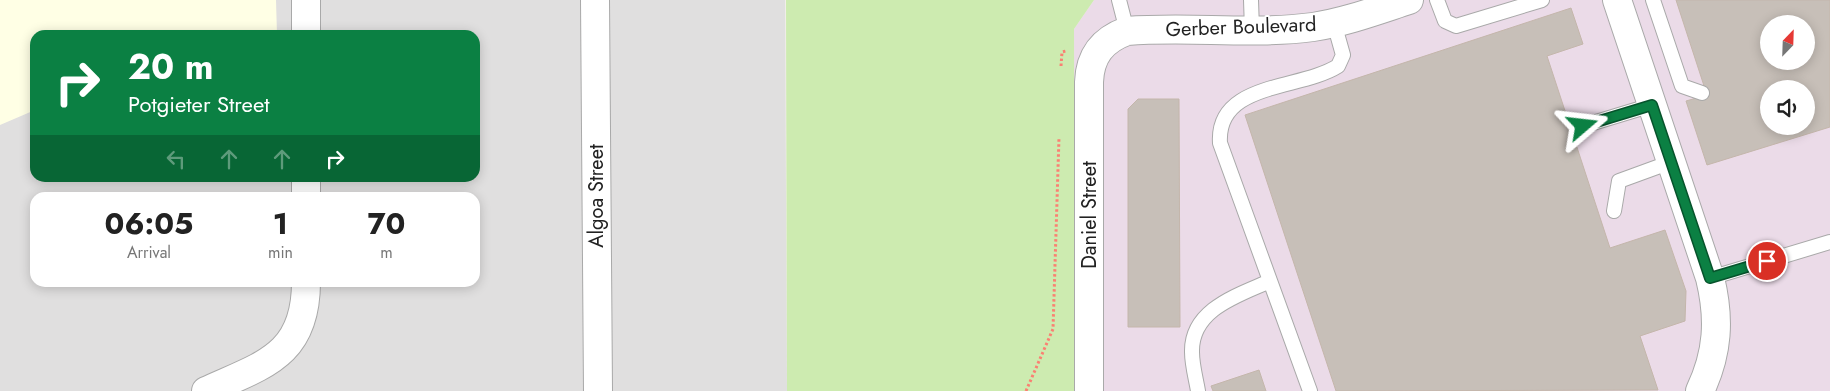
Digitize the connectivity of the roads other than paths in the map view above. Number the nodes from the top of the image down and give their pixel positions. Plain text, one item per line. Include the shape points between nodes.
1 (306, 0) edge
2 (595, 0) edge
3 (1119, 0) edge
4 (1251, 0) edge
5 (1409, 0) edge
6 (1437, 0) edge
7 (1542, 0) edge
8 (1617, 0) edge
9 (1653, 0) edge
10 (1334, 23) junction
11 (306, 30) edge
12 (1252, 30) junction
13 (1115, 37) junction
14 (1702, 93) dead end
15 (1652, 105) junction
16 (1583, 126) dead end
17 (1671, 162) junction
18 (1614, 211) dead end
19 (1830, 242) edge
20 (1710, 278) junction
21 (1270, 281) junction
22 (306, 287) edge
23 (206, 391) edge
24 (598, 391) edge
25 (1089, 391) edge
26 (1198, 391) edge
27 (1310, 391) edge
28 (1700, 391) edge

1 - 11 street
2 - 24 street, Algoa Street
3 - 13 lane
4 - 12 lane
5 - 10 street, Gerber Boulevard
6 - 7 lane via 1445,20 1456,26
8 - 15 street
9 - 14 lane via 1682,86
10 - 12 street, Gerber Boulevard
10 - 21 lane via 1343,55 1338,66 1244,98 1228,110 1220,131 1220,143
12 - 13 street, Gerber Boulevard
13 - 25 street, Daniel Street via 1092,61 1088,82
15 - 16 lane
15 - 17 street
17 - 18 lane via 1620,182
17 - 20 street
19 - 20 lane
20 - 28 street via 1716,302 1715,350
21 - 26 lane via 1226,300 1203,320 1192,352
21 - 27 lane
22 - 23 street via 306,305 301,322 283,351 270,361

